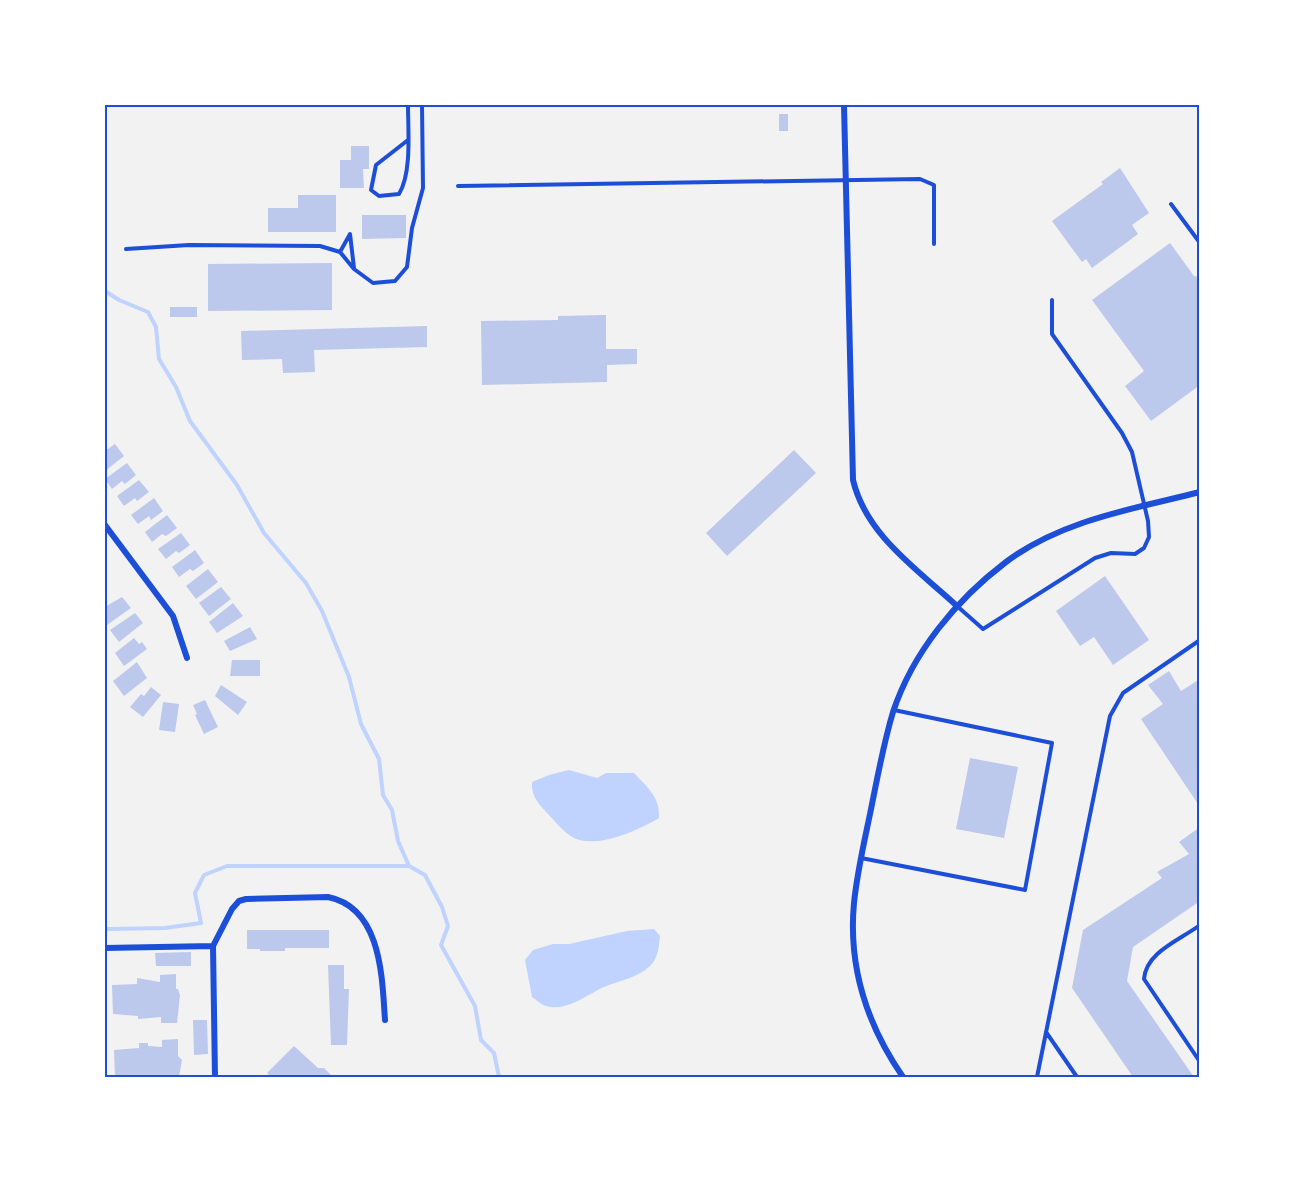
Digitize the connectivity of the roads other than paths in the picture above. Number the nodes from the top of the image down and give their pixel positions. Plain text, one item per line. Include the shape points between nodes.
1 (408, 105) edge
2 (423, 105) edge
3 (844, 105) edge
4 (408, 140) junction
5 (846, 180) junction
6 (458, 186) dead end
7 (1171, 204) dead end
8 (1200, 243) edge
9 (934, 244) dead end
10 (126, 249) dead end
11 (340, 252) junction
12 (354, 269) junction
13 (1052, 300) dead end
14 (1200, 492) edge
15 (1144, 506) junction
16 (105, 525) edge
17 (957, 606) junction
18 (1200, 640) edge
19 (188, 658) dead end
20 (894, 710) junction
21 (861, 858) junction
22 (1200, 926) edge
23 (213, 946) junction
24 (105, 948) edge
25 (385, 1020) dead end
26 (1046, 1032) junction
27 (1200, 1062) edge
28 (215, 1077) edge
29 (903, 1077) edge
30 (1038, 1077) edge
31 (1077, 1077) edge

1 - 4 lane
2 - 12 lane via 423,188 407,267 395,281 373,283
3 - 5 street
4 - 4 lane via 376,165 371,190 379,196 399,194 406,183
5 - 6 lane
5 - 9 lane via 920,179 934,185
5 - 17 street via 851,463 856,492 879,534
7 - 8 lane
10 - 11 lane via 189,244 320,246
11 - 12 lane
11 - 12 lane via 350,234
13 - 15 lane via 1052,334 1122,433 1132,452
14 - 15 street
15 - 17 street via 1095,518 1034,544 1006,562
15 - 17 lane via 1149,537 1144,548 1135,554 1111,553 1095,558 984,629
16 - 19 street via 172,616
17 - 20 street via 922,652
18 - 26 lane via 1123,693 1110,716
20 - 21 street
20 - 21 lane via 1052,743 1024,890
21 - 29 street via 853,918 857,975 871,1021
22 - 27 lane via 1156,955 1145,968 1144,979
23 - 24 street
23 - 25 street via 232,909 243,899 328,897 339,901 363,921 379,954
23 - 28 street
26 - 30 lane
26 - 31 lane

